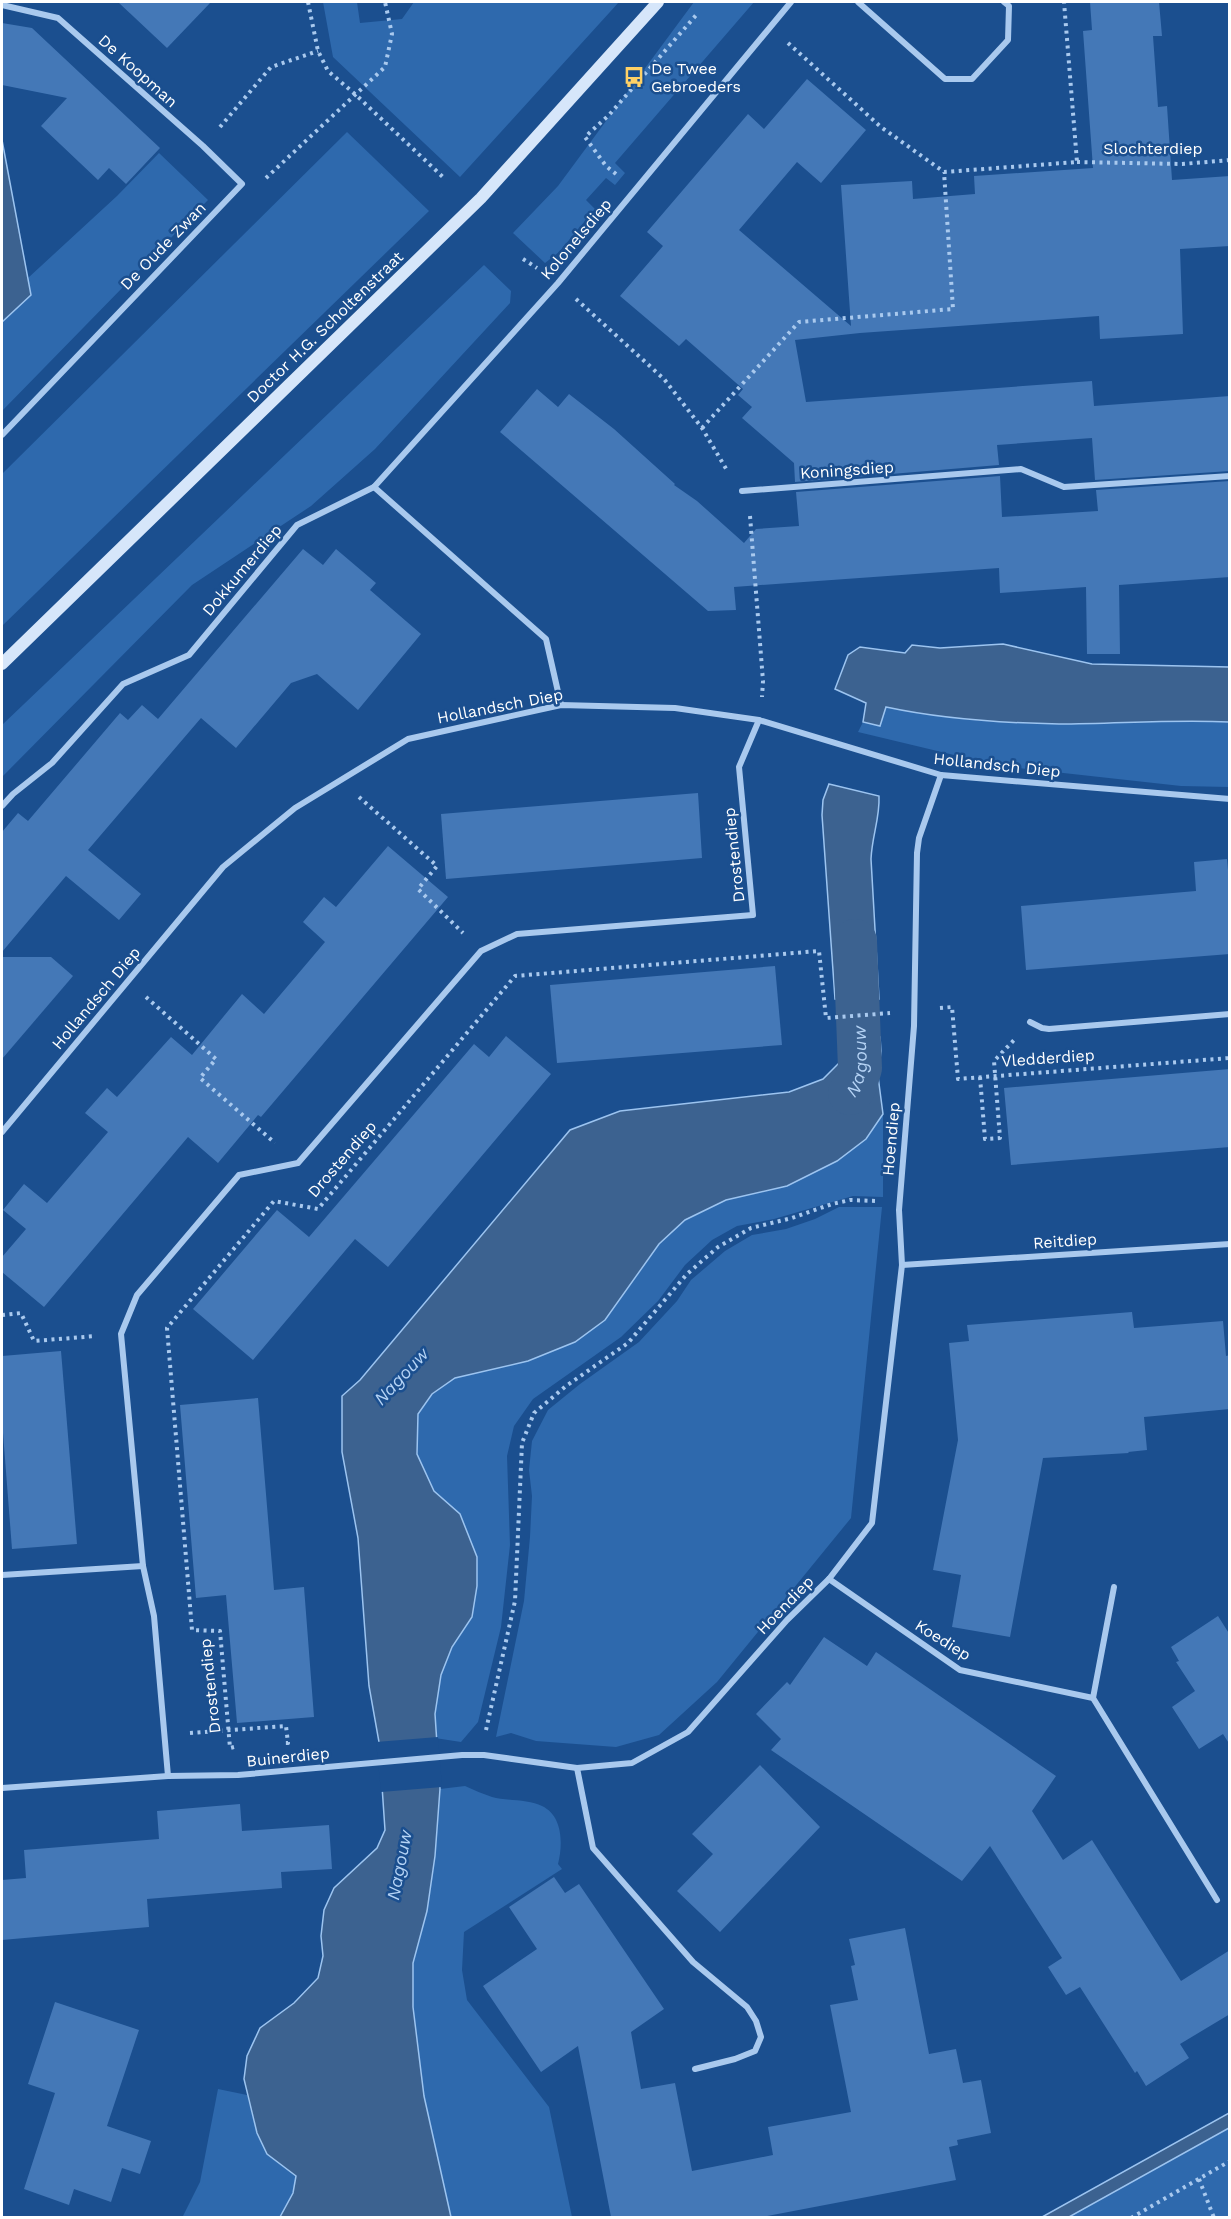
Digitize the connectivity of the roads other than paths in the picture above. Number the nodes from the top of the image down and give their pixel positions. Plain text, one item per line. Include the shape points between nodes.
1 (658, 2) edge
2 (791, 2) edge
3 (858, 2) edge
4 (1004, 2) edge
5 (2, 5) edge
6 (242, 184) joint
7 (2, 435) edge
8 (1230, 476) edge
9 (374, 487) junction
10 (742, 491) road end
11 (2, 664) edge
12 (561, 705) junction
13 (759, 720) junction
14 (941, 775) junction
15 (1230, 799) edge
16 (2, 806) edge
17 (1230, 1014) edge
18 (1030, 1022) dead end
19 (2, 1132) edge
20 (1230, 1244) edge
21 (902, 1265) junction
22 (143, 1566) junction
23 (2, 1575) edge
24 (828, 1579) junction
25 (1114, 1587) dead end
26 (1093, 1698) junction
27 (577, 1768) junction
28 (168, 1776) junction
29 (2, 1788) edge
30 (1217, 1900) dead end
31 (695, 2069) dead end

1 - 11 main road, Doctor H.G. Scholtenstraat via 481,198
2 - 9 street, Kolonelsdiep via 558,283
3 - 4 street via 945,80 972,79 1008,40 1009,6
5 - 6 street, De Koopman via 58,18
6 - 7 street, De Oude Zwan
8 - 10 street, Koningsdiep via 1064,487 1021,470
9 - 12 street via 546,639
9 - 16 street, Dokkumerdiep via 297,525 189,655 123,684 52,763
12 - 13 street, Hollandsch Diep via 675,708
12 - 19 street, Hollandsch Diep via 408,739 295,808 223,867
13 - 14 street, Hollandsch Diep
13 - 22 street, Drostendiep via 739,767 753,915 517,934 481,951 298,1163 239,1175 137,1295 121,1334
14 - 15 street, Hollandsch Diep
14 - 21 street, Hoendiep via 917,853 912,1064 899,1210
17 - 18 street, Vledderdiep via 1049,1029
20 - 21 street, Reitdiep
21 - 24 street, Hoendiep via 872,1524
22 - 23 street
22 - 28 street, Drostendiep via 154,1616
24 - 26 street, Koediep via 960,1670
24 - 27 street, Hoendiep via 688,1732 632,1763
25 - 26 street
26 - 30 street
27 - 28 street, Buinerdiep via 462,1755 238,1775
27 - 31 street via 593,1848 693,1962 747,2007 756,2021 761,2037 755,2051
28 - 29 street, Buinerdiep

